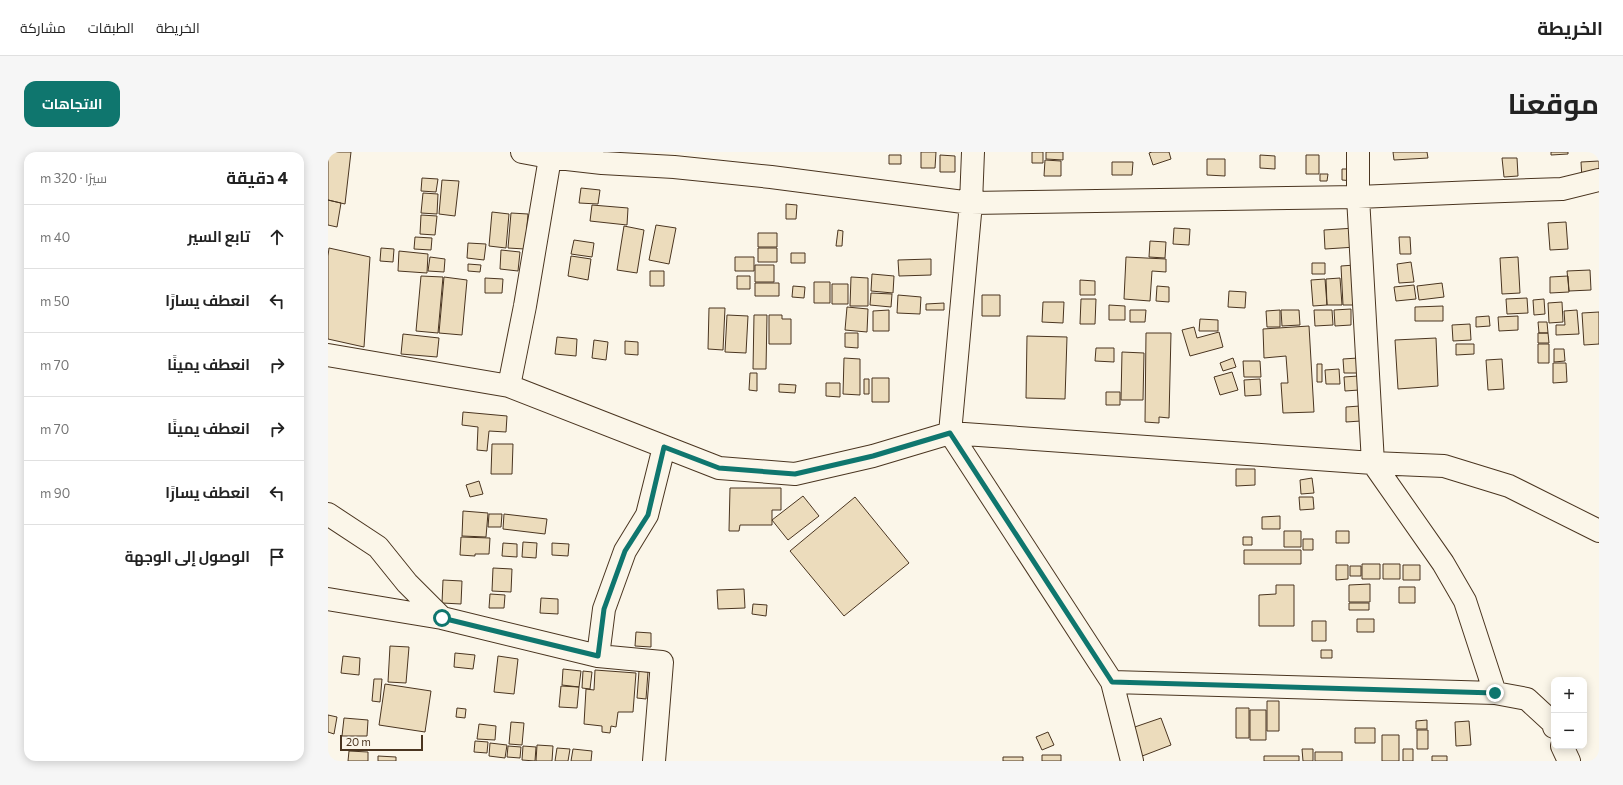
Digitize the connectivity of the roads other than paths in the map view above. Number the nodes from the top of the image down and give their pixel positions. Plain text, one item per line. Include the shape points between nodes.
1 (522, 152) edge
2 (973, 152) edge
3 (1358, 152) edge
4 (550, 155) edge
5 (1599, 180) edge
6 (1358, 197) junction
7 (971, 202) junction
8 (328, 355) edge
9 (509, 386) junction
10 (950, 433) junction
11 (664, 447) junction
12 (1373, 463) junction
13 (328, 514) edge
14 (1599, 531) edge
15 (328, 599) edge
16 (442, 618) junction
17 (598, 656) junction
18 (1112, 682) junction
19 (1495, 693) junction
20 (1551, 722) edge
21 (1563, 749) edge
22 (654, 761) edge
23 (1132, 761) edge
24 (1569, 761) edge

1 - 4 street
2 - 7 street
3 - 6 street
4 - 7 street via 602,163 771,177
4 - 9 street
5 - 6 street via 1562,189
6 - 7 street
6 - 12 street
7 - 10 street
8 - 9 street
9 - 11 street
10 - 11 street via 873,456 795,474 719,468
10 - 12 street
10 - 18 street
11 - 17 street via 648,515 625,551 604,609
12 - 14 street via 1451,468 1510,486
12 - 19 street via 1443,563 1465,601
13 - 16 street via 378,547 407,583
15 - 16 street
16 - 17 street
17 - 22 street via 662,662
18 - 19 street
18 - 23 street
19 - 20 street via 1527,699
21 - 24 street

